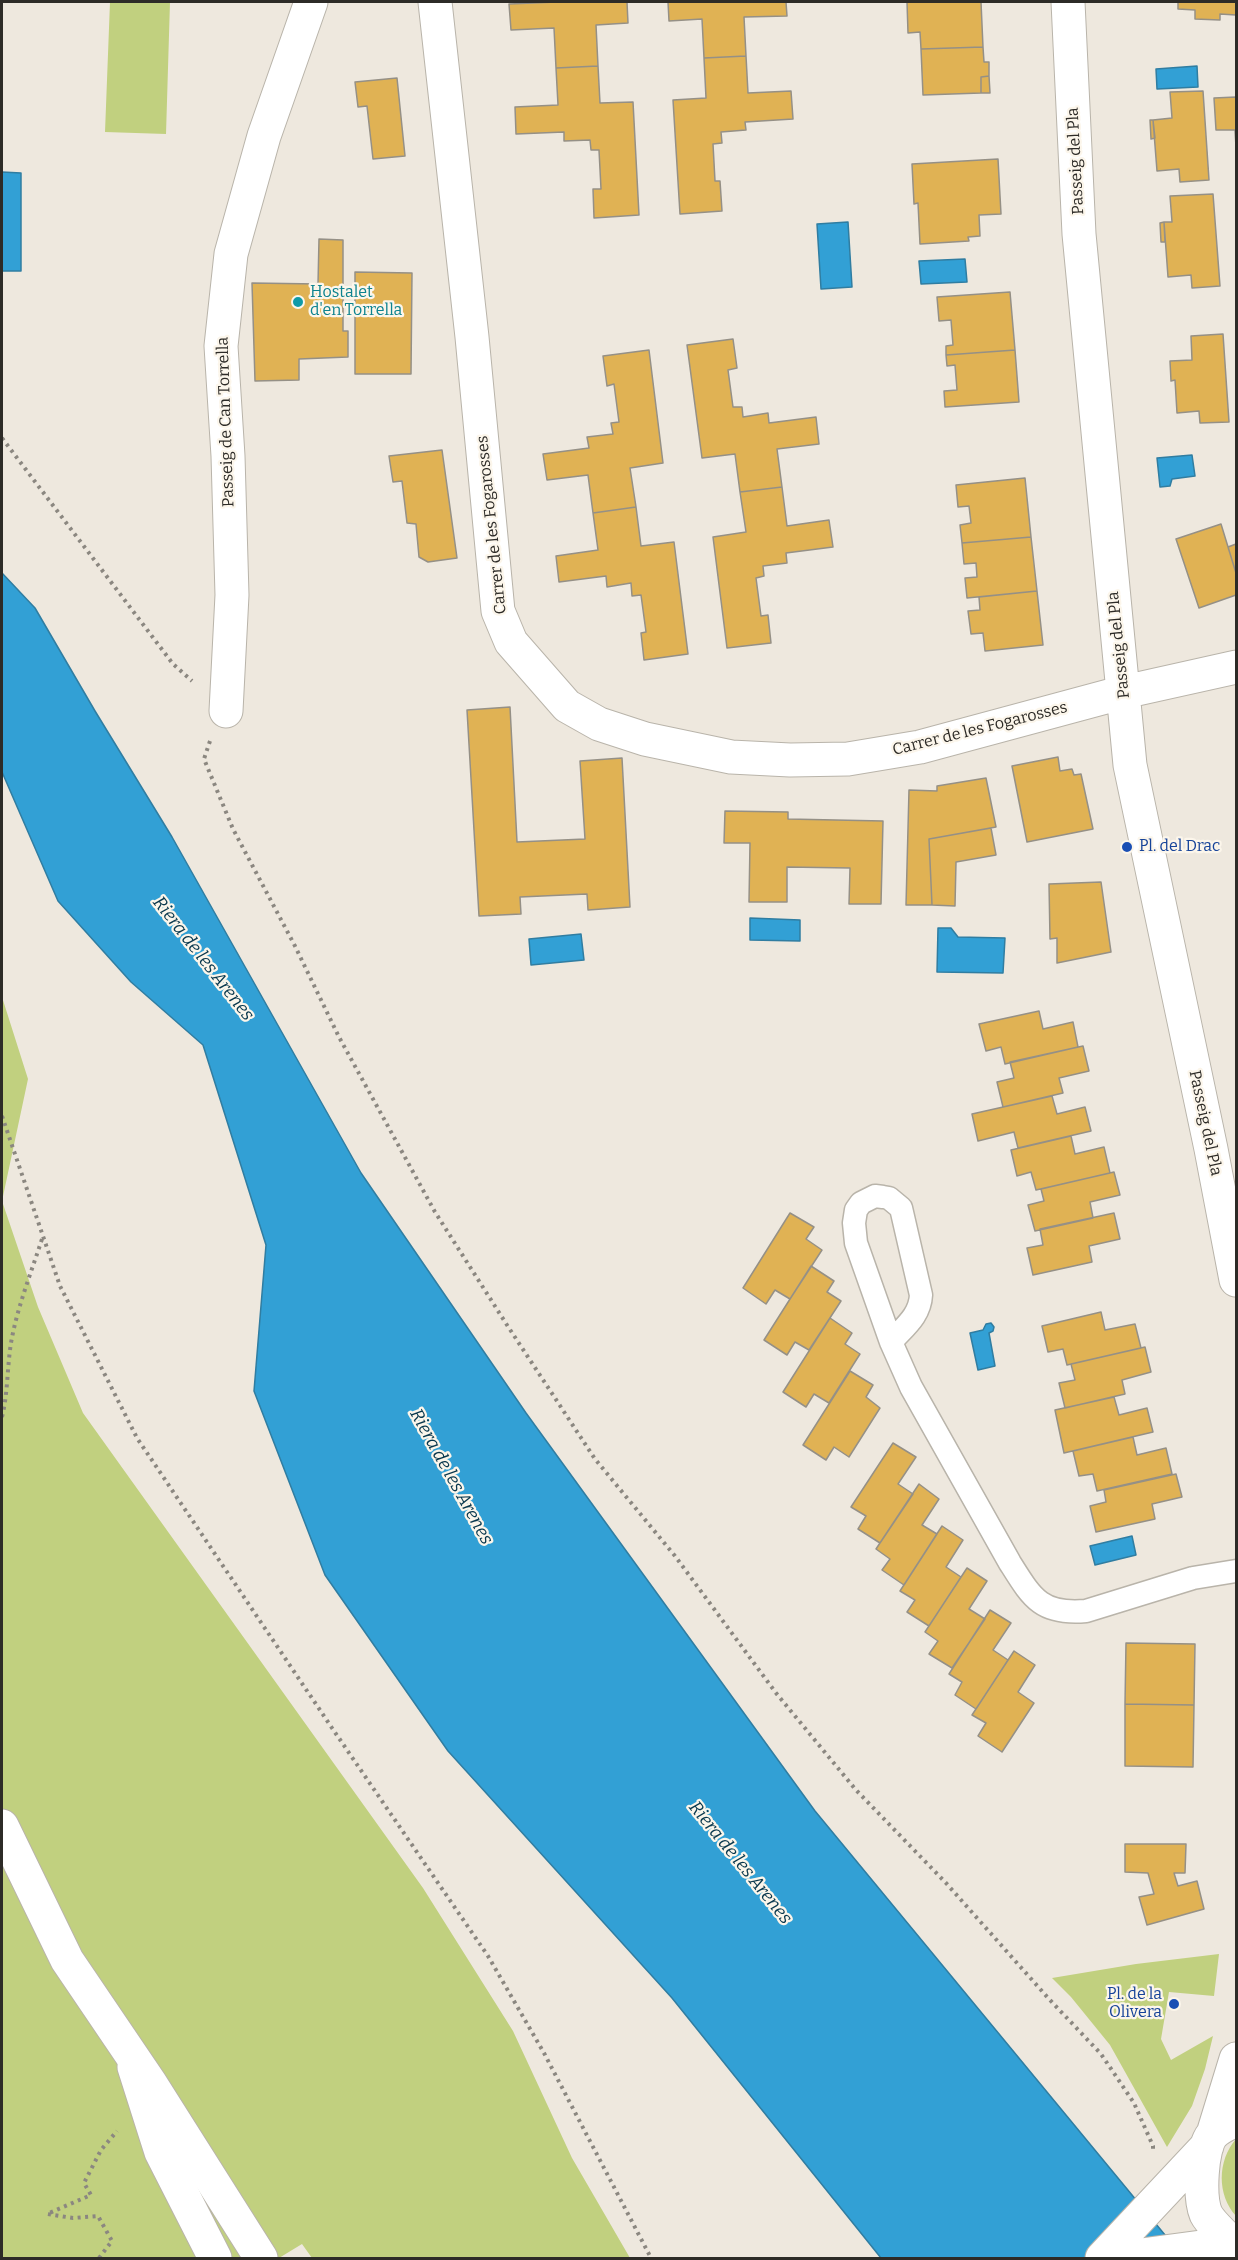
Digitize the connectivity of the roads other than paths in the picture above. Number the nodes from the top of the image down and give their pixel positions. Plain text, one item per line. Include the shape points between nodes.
1 (311, 2) edge
2 (435, 2) edge
3 (1068, 2) edge
4 (1236, 667) edge
5 (1124, 693) junction
6 (226, 711) road end
7 (1236, 1280) edge
8 (891, 1342) junction
9 (1236, 1570) edge
10 (2, 1826) edge
11 (130, 2053) junction
12 (1236, 2058) edge
13 (1219, 2133) edge
14 (1234, 2244) edge
15 (215, 2259) edge
16 (261, 2259) edge
17 (1102, 2259) edge
18 (1119, 2259) edge

1 - 6 street, Passeig de Can Torrella via 264,136 231,254 221,346 232,595
2 - 5 street, Carrer de les Fogarosses via 498,611 512,642 567,706 600,724 645,739 731,757 848,759 920,747
3 - 5 street, Passeig del Pla via 1079,234
4 - 5 street, Carrer de les Fogarosses
5 - 7 street, Passeig del Pla via 1130,765
8 - 8 lane via 856,1243 856,1210 875,1196 889,1198 901,1208 921,1295 921,1307
8 - 9 lane via 910,1387 1010,1563 1038,1601 1052,1610 1086,1611 1193,1578
10 - 11 street via 67,1960
11 - 15 street via 161,2152
11 - 16 street
12 - 13 street
13 - 14 street via 1201,2188 1206,2214
13 - 17 street
14 - 18 street

